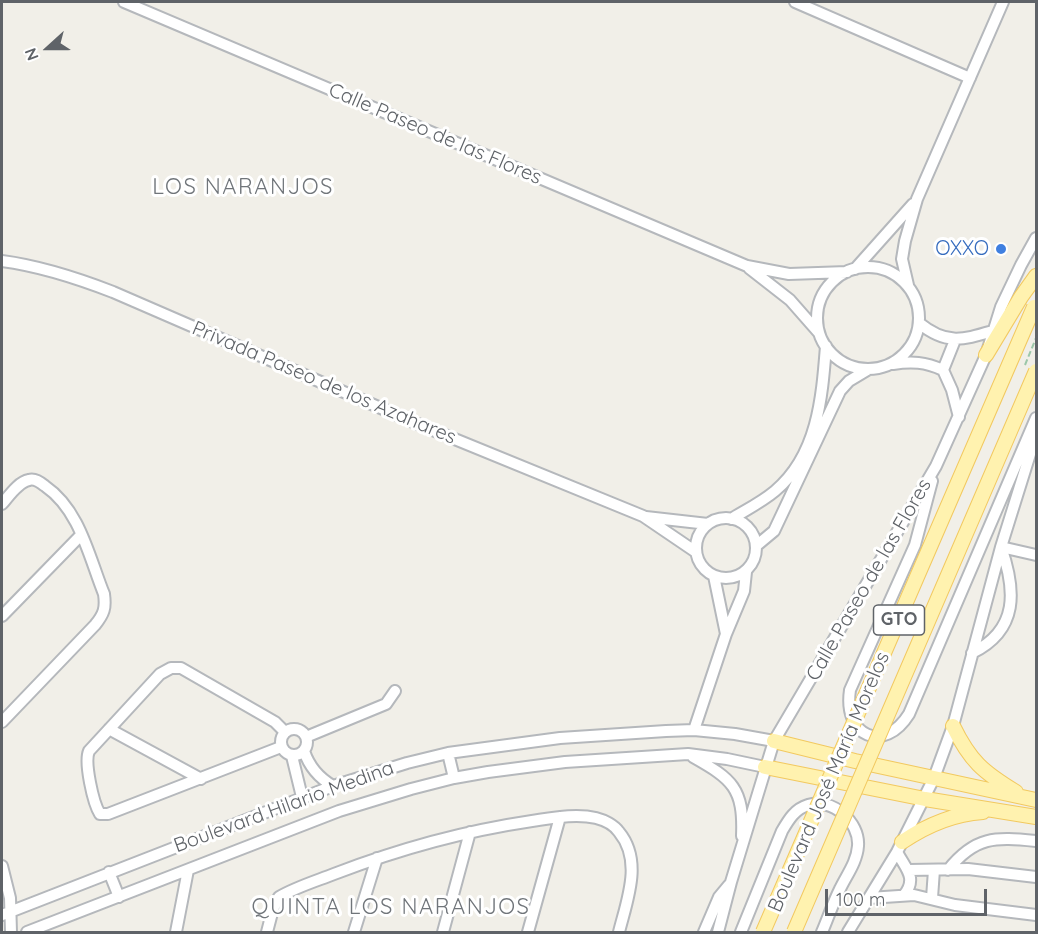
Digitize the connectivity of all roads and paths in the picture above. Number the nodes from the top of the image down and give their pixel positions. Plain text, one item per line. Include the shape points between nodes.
1 (124, 2) edge
2 (795, 2) edge
3 (1003, 2) edge
4 (970, 78) junction
5 (917, 199) junction
6 (1036, 238) edge
7 (2, 261) edge
8 (747, 266) junction
9 (851, 271) junction
10 (1036, 276) edge
11 (909, 288) junction
12 (1035, 304) edge
13 (919, 323) junction
14 (993, 331) junction
15 (823, 340) junction
16 (955, 340) junction
17 (986, 355) junction
18 (892, 364) junction
19 (869, 369) junction
20 (943, 370) junction
21 (1036, 371) edge
22 (959, 417) junction
23 (1036, 417) edge
24 (1036, 435) edge
25 (936, 466) junction
26 (2, 504) edge
27 (643, 516) junction
28 (731, 519) junction
29 (708, 524) junction
30 (81, 535) junction
31 (756, 546) junction
32 (1001, 547) junction
33 (696, 552) junction
34 (1036, 555) edge
35 (746, 572) junction
36 (714, 576) junction
37 (2, 616) edge
38 (726, 634) junction
39 (972, 653) junction
40 (395, 691) dead end
41 (2, 722) edge
42 (953, 726) junction
43 (109, 729) junction
44 (694, 730) junction
45 (285, 732) junction
46 (306, 737) junction
47 (774, 741) junction
48 (281, 747) junction
49 (304, 751) junction
50 (448, 753) junction
51 (688, 754) junction
52 (292, 756) junction
53 (765, 767) junction
54 (454, 778) junction
55 (934, 778) junction
56 (201, 779) junction
57 (333, 786) junction
58 (302, 797) junction
59 (925, 799) junction
60 (1031, 799) edge
61 (1002, 810) junction
62 (560, 817) junction
63 (1036, 817) edge
64 (470, 831) junction
65 (1036, 841) edge
66 (900, 847) junction
67 (741, 854) junction
68 (377, 858) junction
69 (2, 866) edge
70 (188, 870) junction
71 (909, 870) junction
72 (934, 870) junction
73 (948, 870) junction
74 (109, 872) junction
75 (1036, 877) edge
76 (731, 882) junction
77 (904, 895) junction
78 (119, 897) junction
79 (869, 898) junction
80 (932, 898) junction
81 (7, 913) edge
82 (1036, 915) edge
83 (11, 933) edge
84 (27, 933) edge
85 (176, 933) edge
86 (267, 933) edge
87 (354, 933) edge
88 (443, 933) edge
89 (528, 933) edge
90 (619, 933) edge
91 (704, 933) edge
92 (718, 933) edge
93 (741, 933) edge
94 (763, 933) edge
95 (794, 933) edge
96 (822, 933) edge
97 (849, 933) edge

1 - 8 street, Calle Paseo de las Flores
2 - 4 street
3 - 4 street
4 - 5 street
5 - 9 street
5 - 11 street via 902,259
6 - 14 street, Calle Paseo de las Flores
7 - 27 street, Privada Paseo de los Azahares via 72,276 113,292
8 - 9 street, Calle Paseo de las Flores via 789,274
8 - 15 street, Calle Paseo de las Flores via 790,300
9 - 11 street via 867,267 885,271
9 - 15 street via 832,283 822,299 818,323
10 - 17 main road
11 - 13 street via 917,305
12 - 94 main road, Boulevard José María Morelos / GTO, bridge
13 - 16 street via 937,336
13 - 18 street via 915,339
14 - 16 street
14 - 17 street, Calle Paseo de las Flores
15 - 19 street via 840,361
15 - 28 street via 819,414 806,450 777,489
16 - 20 street
17 - 22 street, Calle Paseo de las Flores
18 - 19 street
18 - 20 street via 916,361
19 - 31 street via 849,381 840,392 774,531
20 - 22 street
21 - 95 main road, Boulevard José María Morelos / GTO, bridge
22 - 25 street, Calle Paseo de las Flores
23 - 25 street via 909,714 890,733 867,735 851,718 850,690 915,544
24 - 32 street
25 - 47 street, Calle Paseo de las Flores
26 - 30 street via 19,485 35,480 66,505
27 - 29 street, Privada Paseo de los Azahares
27 - 33 street, Privada Paseo de los Azahares
28 - 29 street
28 - 31 street via 744,524 753,534
29 - 33 street via 701,532
30 - 37 street
30 - 41 street via 104,594 105,612
31 - 35 street via 752,565
32 - 34 street
32 - 39 street
32 - 39 street via 1012,581 1008,613 995,639
33 - 36 street via 705,571
35 - 36 street via 725,579
35 - 38 street via 744,591
36 - 38 street
38 - 44 street
39 - 42 street
40 - 46 street via 386,704
42 - 55 street
42 - 60 main road via 965,750 987,774
43 - 45 street via 160,674 181,668 275,722
43 - 56 street
43 - 56 street via 87,756 95,806 100,814
44 - 47 street, Boulevard Hilario Medina
44 - 50 street, Boulevard Hilario Medina via 560,738
45 - 46 street via 300,730
45 - 48 street
46 - 49 street
47 - 53 street, Calle Paseo de las Flores
47 - 55 main road, Boulevard Hilario Medina
48 - 52 street
48 - 56 street
49 - 52 street
49 - 57 street via 317,775
50 - 54 street
50 - 57 street, Boulevard Hilario Medina
51 - 53 street, Boulevard Hilario Medina
51 - 54 street, Boulevard Hilario Medina via 565,762
51 - 67 street via 724,775 734,786 742,823
52 - 58 street
53 - 59 main road, Boulevard Hilario Medina
53 - 67 street, Calle Paseo de las Flores
54 - 70 street, Boulevard Hilario Medina via 339,812
55 - 59 street
55 - 60 main road, Boulevard Hilario Medina
57 - 58 street, Boulevard Hilario Medina
58 - 74 street, Boulevard Hilario Medina
59 - 61 main road, Boulevard Hilario Medina
59 - 66 street
61 - 63 main road, Boulevard Hilario Medina
61 - 66 main road via 944,819 919,831
62 - 64 street
62 - 89 street
62 - 90 street via 595,818 618,830 626,840 632,855 632,873
64 - 68 street
64 - 88 street
65 - 73 street via 1010,839 976,844
66 - 71 street
66 - 79 street
67 - 76 street
68 - 86 street via 279,897
68 - 87 street
69 - 81 street via 10,898
70 - 78 street, Boulevard Hilario Medina
70 - 85 street
71 - 72 street
71 - 77 street via 911,881
72 - 73 street
72 - 80 street
73 - 75 street
74 - 78 street
74 - 81 street, Boulevard Hilario Medina
76 - 91 street via 719,897
76 - 92 street
77 - 79 street
77 - 80 street
78 - 84 street, Boulevard Hilario Medina
79 - 97 street
80 - 82 street via 955,905
81 - 83 street
93 - 96 street via 782,831 791,816 810,804 834,807 846,816 854,826 858,845

